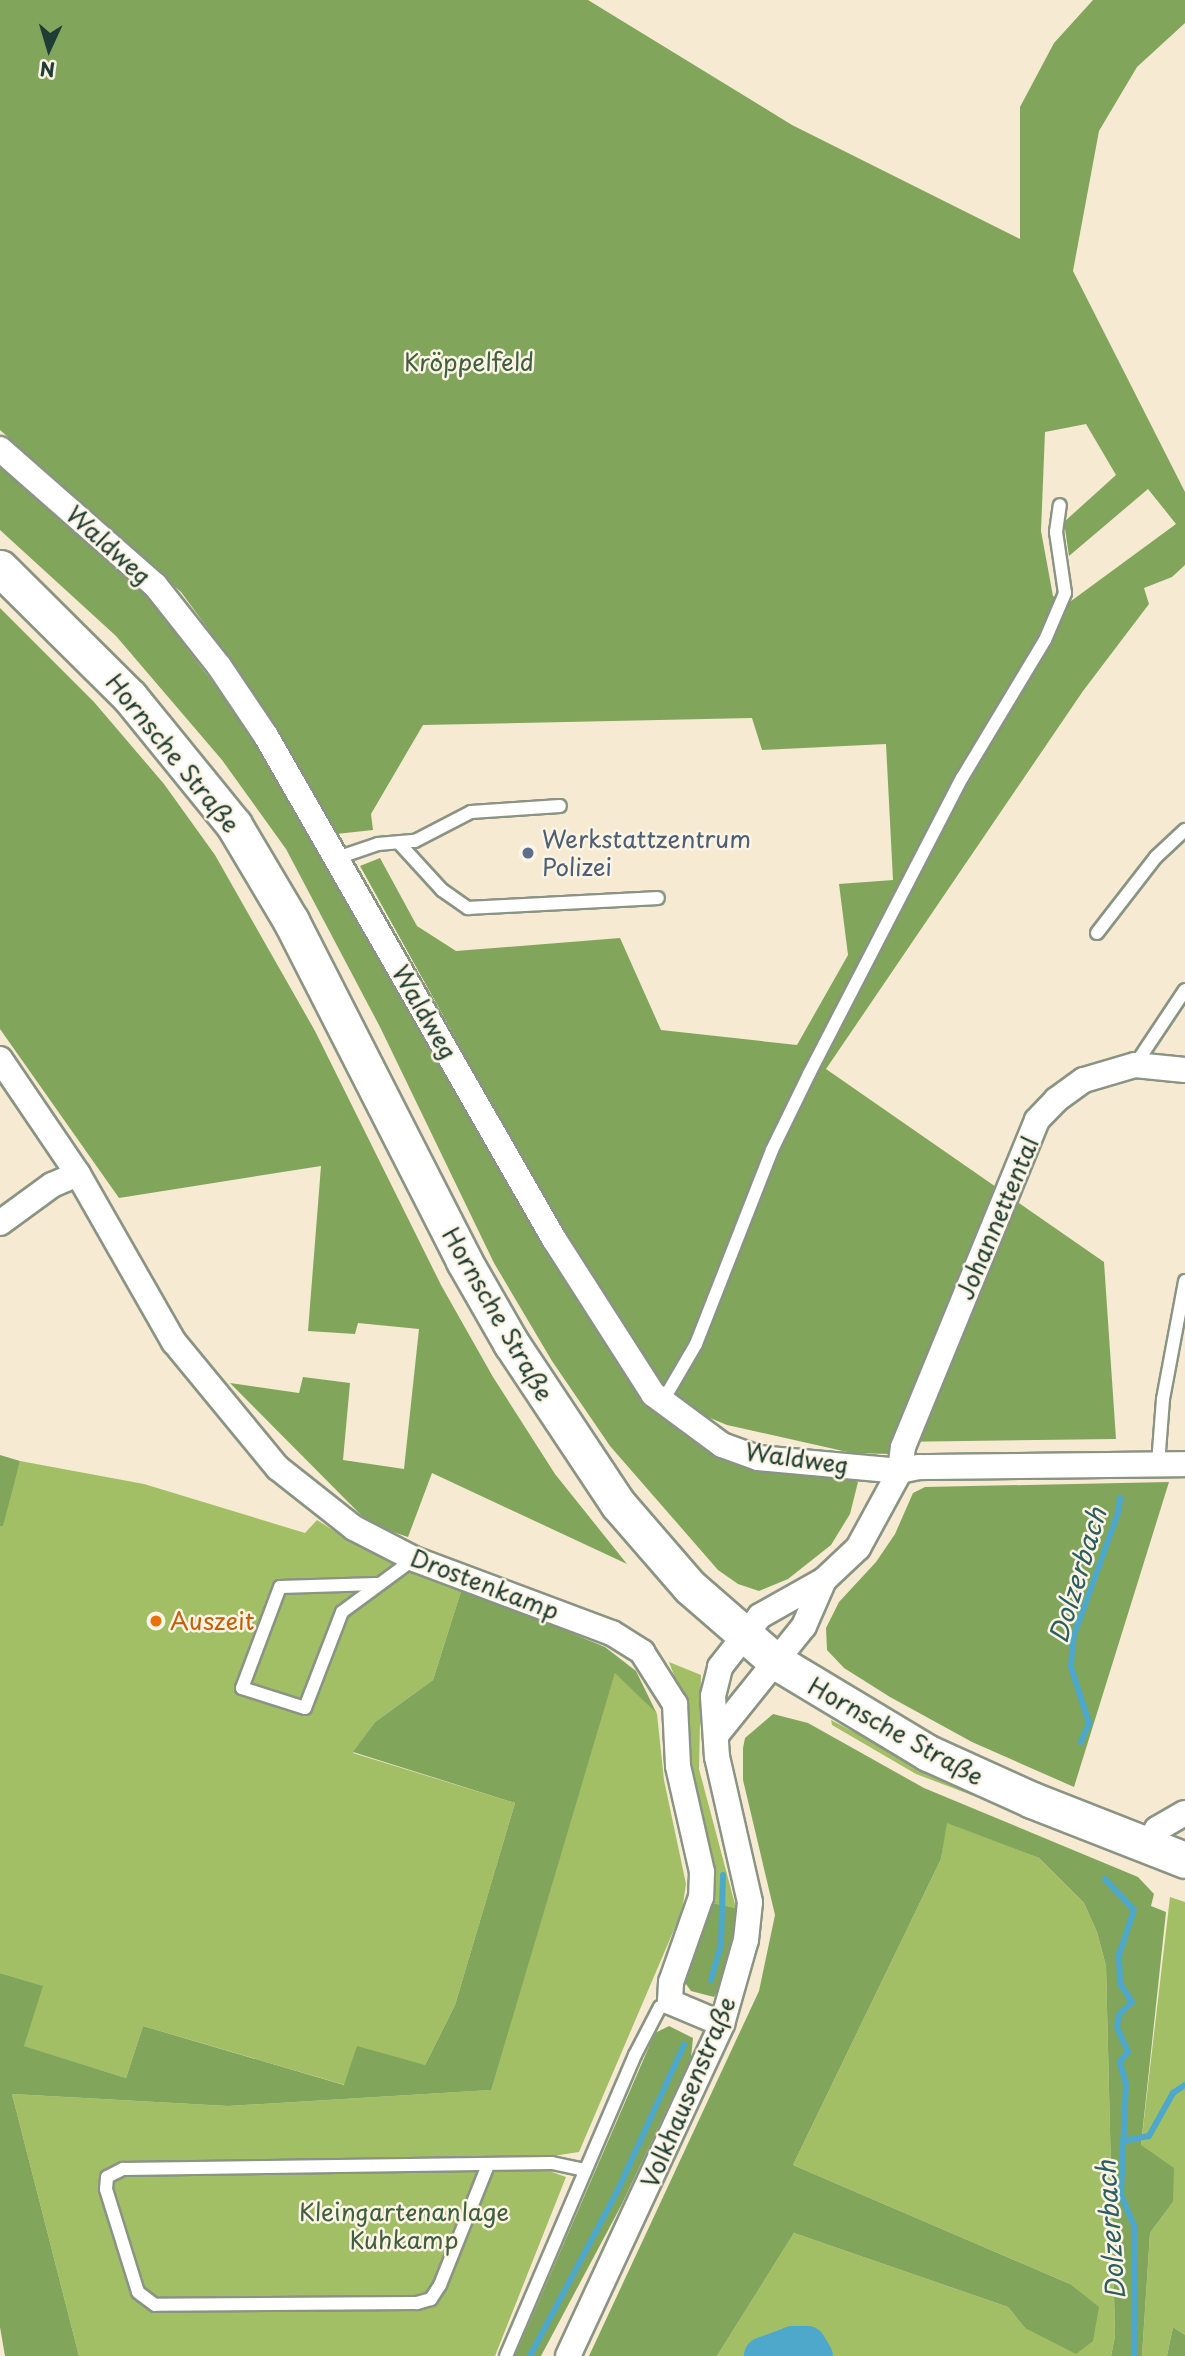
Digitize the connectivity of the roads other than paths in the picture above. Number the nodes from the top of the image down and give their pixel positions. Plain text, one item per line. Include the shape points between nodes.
1 (0, 449) edge
2 (1059, 505) dead end
3 (0, 568) edge
4 (560, 806) dead end
5 (1185, 830) edge
6 (399, 843) junction
7 (337, 858) junction
8 (658, 898) dead end
9 (1097, 933) dead end
10 (1185, 990) edge
11 (0, 1059) edge
12 (1135, 1065) junction
13 (1185, 1070) edge
14 (78, 1174) junction
15 (0, 1223) edge
16 (1185, 1281) edge
17 (661, 1405) junction
18 (1158, 1464) junction
19 (1185, 1464) edge
20 (900, 1471) junction
21 (414, 1559) junction
22 (824, 1580) junction
23 (377, 1584) junction
24 (742, 1636) junction
25 (775, 1661) junction
26 (718, 1733) junction
27 (1185, 1814) edge
28 (1147, 1845) junction
29 (1185, 1860) edge
30 (670, 2002) junction
31 (722, 2024) junction
32 (488, 2165) junction
33 (584, 2169) junction
34 (506, 2356) edge
35 (568, 2356) edge

1 - 7 street, Waldweg via 155,585 267,736
2 - 17 lane via 1056,532 1065,593 1045,640 962,778 809,1074 772,1150 696,1344
3 - 24 main road, Hornsche Straße via 130,697 234,825 292,921 464,1261 540,1391 618,1504 690,1587
4 - 6 lane via 471,812 415,841
5 - 9 lane via 1156,857
6 - 7 lane
6 - 8 lane via 442,890 468,908
7 - 17 street, Waldweg via 554,1239
10 - 12 lane
11 - 14 street, Drostenkamp
12 - 13 street, Johannettental
12 - 20 street, Johannettental via 1084,1080 1037,1120 903,1447
14 - 15 street via 52,1185
14 - 21 street, Drostenkamp via 174,1342 244,1432 278,1468 354,1528
16 - 18 lane via 1163,1399
17 - 20 street, Waldweg via 722,1445 758,1458
18 - 19 street, Waldweg
18 - 20 street, Waldweg
20 - 22 street, Johannettental via 868,1534
21 - 23 lane
21 - 30 street, Drostenkamp via 612,1633 642,1652 666,1686 675,1704 678,1766 702,1872 701,1897 671,1982
22 - 24 street, Volkhausenstraße via 760,1616
22 - 25 street via 804,1626
23 - 23 lane via 342,1612 305,1708 242,1688 280,1587
24 - 25 main road, Hornsche Straße
24 - 26 street, Volkhausenstraße via 720,1667 713,1696
25 - 26 street
25 - 28 main road, Hornsche Straße via 928,1753
26 - 31 street, Volkhausenstraße via 717,1757 750,1902 746,1940
27 - 28 street via 1157,1829
28 - 29 main road, Hornsche Straße
30 - 31 street
30 - 33 lane via 652,2020
31 - 35 street, Volkhausenstraße
32 - 32 lane via 123,2169 107,2177 106,2189 138,2292 155,2305 418,2303 431,2299 440,2285
32 - 33 lane via 552,2163
33 - 34 lane

